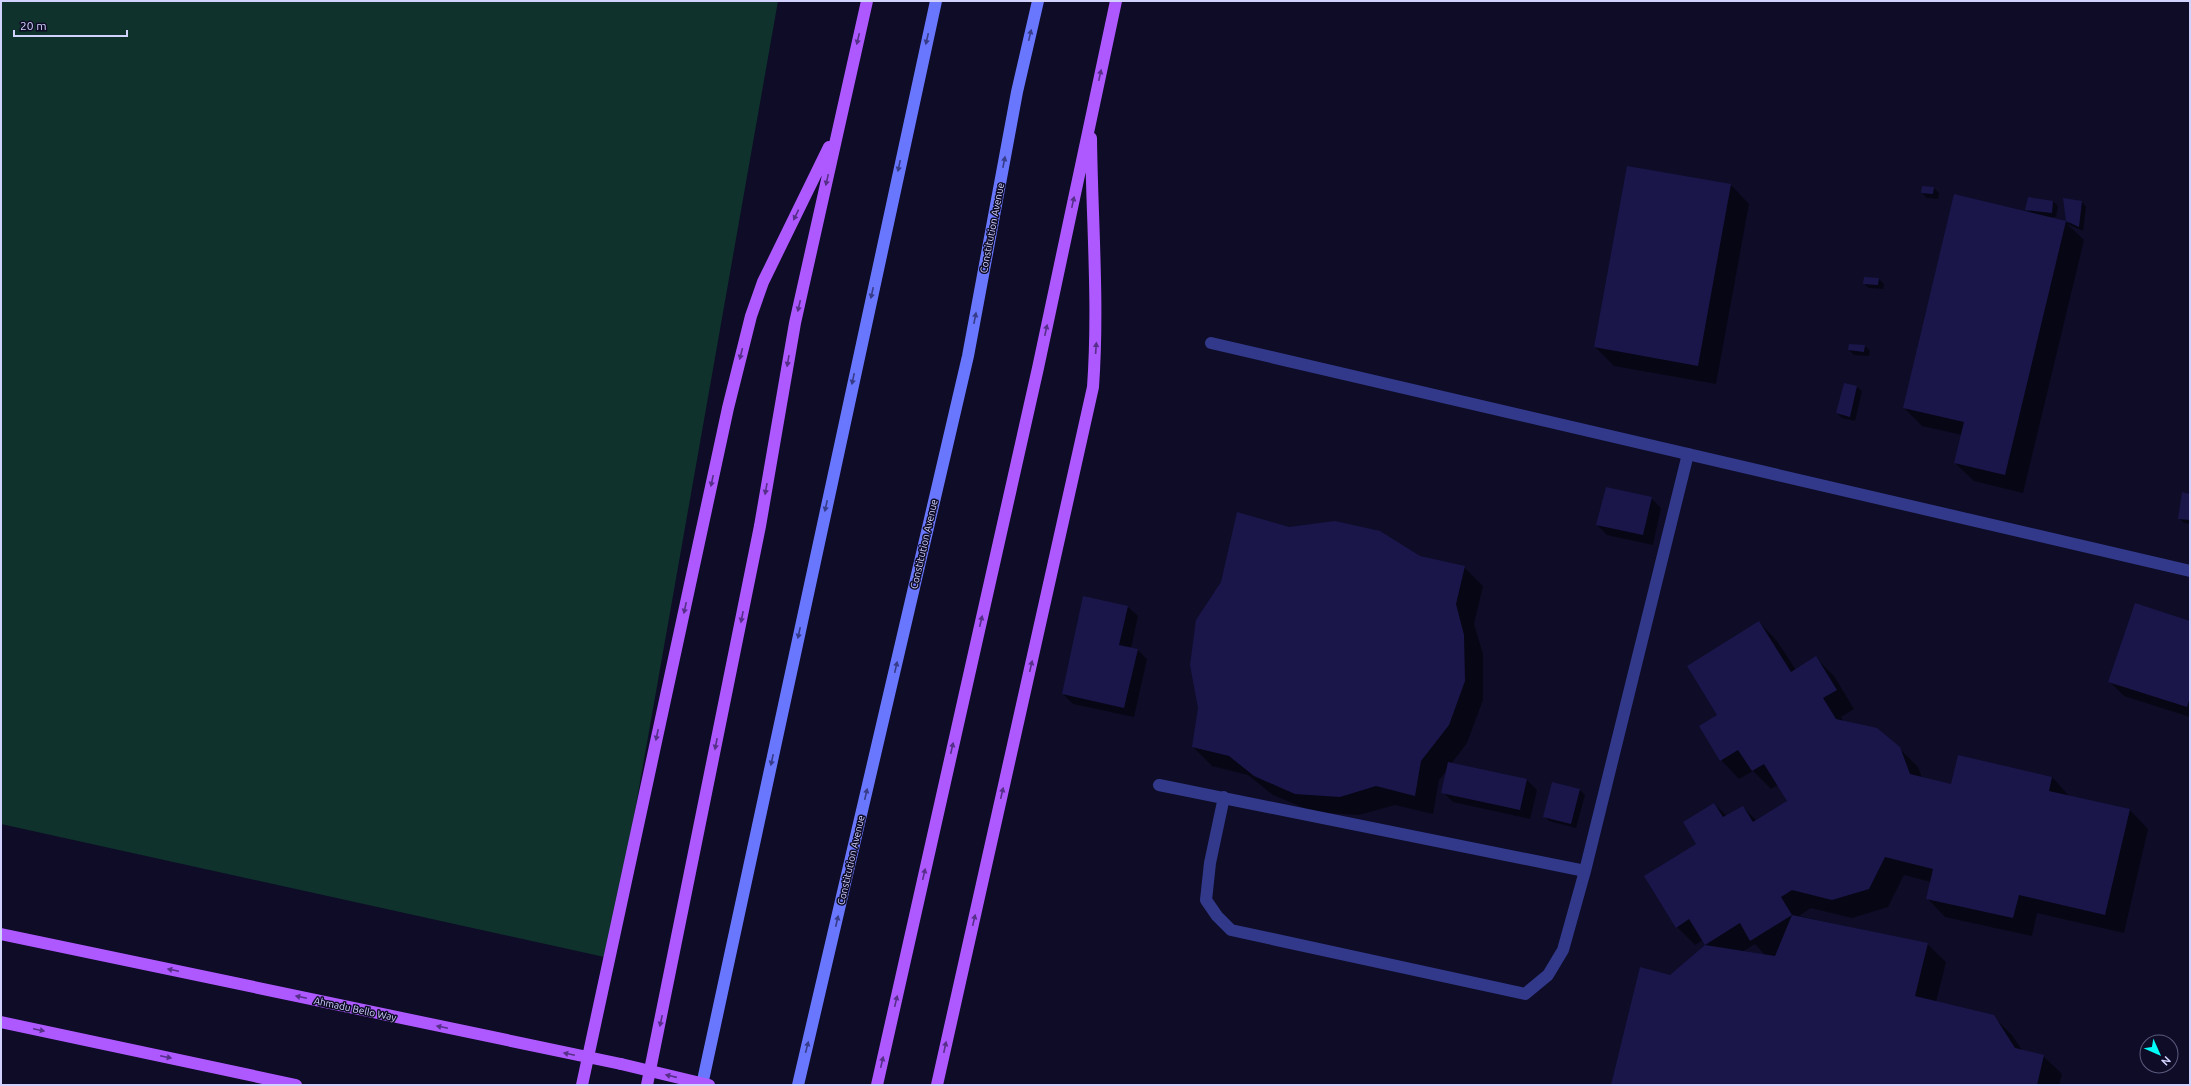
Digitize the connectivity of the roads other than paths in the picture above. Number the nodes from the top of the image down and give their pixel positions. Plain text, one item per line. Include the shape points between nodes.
1 (867, 1) edge
2 (936, 1) edge
3 (1038, 1) edge
4 (1116, 1) edge
5 (1091, 115) junction
6 (838, 130) junction
7 (1210, 343) dead end
8 (1688, 454) junction
9 (2190, 571) edge
10 (1159, 785) dead end
11 (1224, 797) junction
12 (1585, 871) junction
13 (1, 934) edge
14 (1, 1022) edge
15 (588, 1057) junction
16 (296, 1085) edge
17 (582, 1085) edge
18 (647, 1085) edge
19 (702, 1085) edge
20 (709, 1085) edge
21 (798, 1085) edge
22 (877, 1085) edge
23 (937, 1085) edge

1 -> 6 main road
2 -> 19 main road
21 -> 3 main road, Constitution Avenue via 968,356 1017,92
5 -> 4 main road
22 -> 5 main road via 1038,368
23 -> 5 main road via 1093,386 1097,334
6 -> 15 main road via 763,282 751,316 728,408
6 -> 18 main road via 795,323 760,526
7 - 8 street
8 - 9 street
8 - 12 street
10 - 11 street
11 - 12 street
11 - 12 street via 1210,863 1206,900 1231,930 1525,994 1548,975 1563,950
15 -> 13 main road, Ahmadu Bello Way
14 -> 16 main road
15 - 17 main road
20 -> 15 main road, Ahmadu Bello Way, bridge

